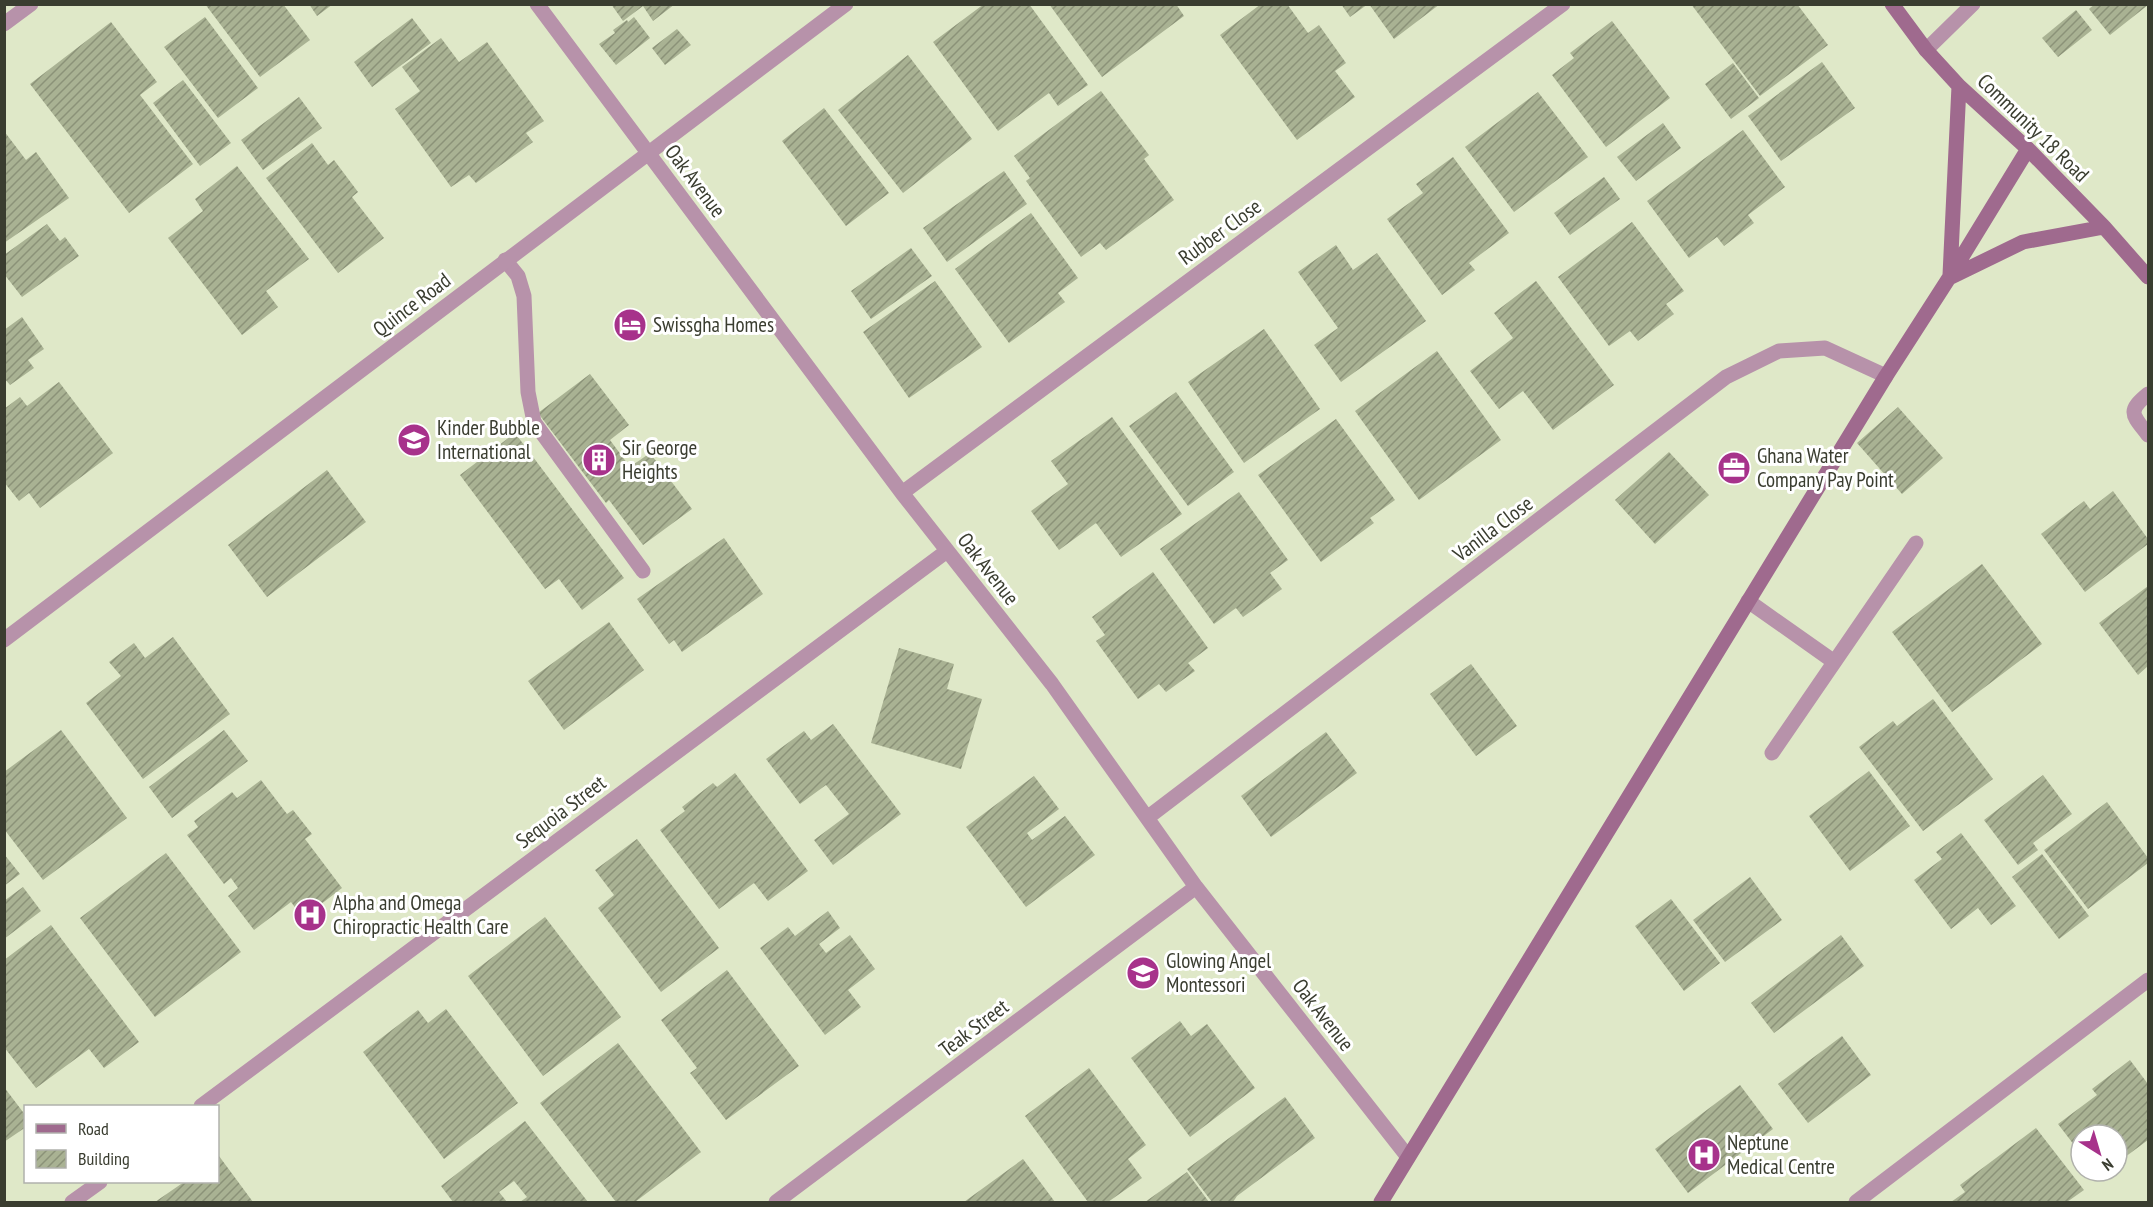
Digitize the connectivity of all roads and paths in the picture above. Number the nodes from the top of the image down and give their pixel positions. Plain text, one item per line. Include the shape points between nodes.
1 (32, 4) edge
2 (537, 4) edge
3 (846, 4) edge
4 (1563, 4) edge
5 (1892, 4) edge
6 (1973, 4) edge
7 (4, 24) edge
8 (1926, 50) junction
9 (1959, 86) junction
10 (2028, 149) junction
11 (648, 153) junction
12 (2104, 228) junction
13 (505, 260) junction
14 (2148, 277) edge
15 (1949, 278) junction
16 (1886, 376) junction
17 (2148, 394) edge
18 (2148, 435) edge
19 (902, 493) junction
20 (1916, 543) dead end
21 (947, 550) junction
22 (643, 571) dead end
23 (1749, 601) junction
24 (4, 640) edge
25 (1833, 661) junction
26 (1772, 753) dead end
27 (1148, 818) junction
28 (1196, 887) junction
29 (2148, 980) edge
30 (204, 1105) edge
31 (1408, 1157) junction
32 (99, 1183) edge
33 (72, 1203) edge
34 (776, 1203) edge
35 (1381, 1203) edge
36 (1856, 1203) edge

1 - 7 street
2 - 11 street, Oak Avenue
3 - 11 street, Quince Road
4 - 19 street, Rubber Close
5 - 8 street, Community 18 Road
6 - 8 street
8 - 9 street, Community 18 Road
9 - 10 street, Community 18 Road
9 - 15 street
10 - 12 street, Community 18 Road
10 - 15 street
11 - 13 street, Quince Road
11 - 19 street, Oak Avenue
12 - 14 street, Community 18 Road
12 - 15 street via 2023,242
13 - 22 street via 518,276 524,296 528,392 534,422
13 - 24 street, Quince Road
15 - 16 street
16 - 23 street
16 - 27 street, Vanilla Close via 1825,348 1779,351 1726,377
17 - 18 street via 2136,404 2134,412
19 - 21 street, Oak Avenue
20 - 25 street
21 - 27 street, Oak Avenue via 1052,684
21 - 30 street, Sequoia Street
23 - 25 street
23 - 31 street
25 - 26 street
27 - 28 street, Oak Avenue
28 - 31 street, Oak Avenue
28 - 34 street, Teak Street
29 - 36 street
31 - 35 street
32 - 33 street

